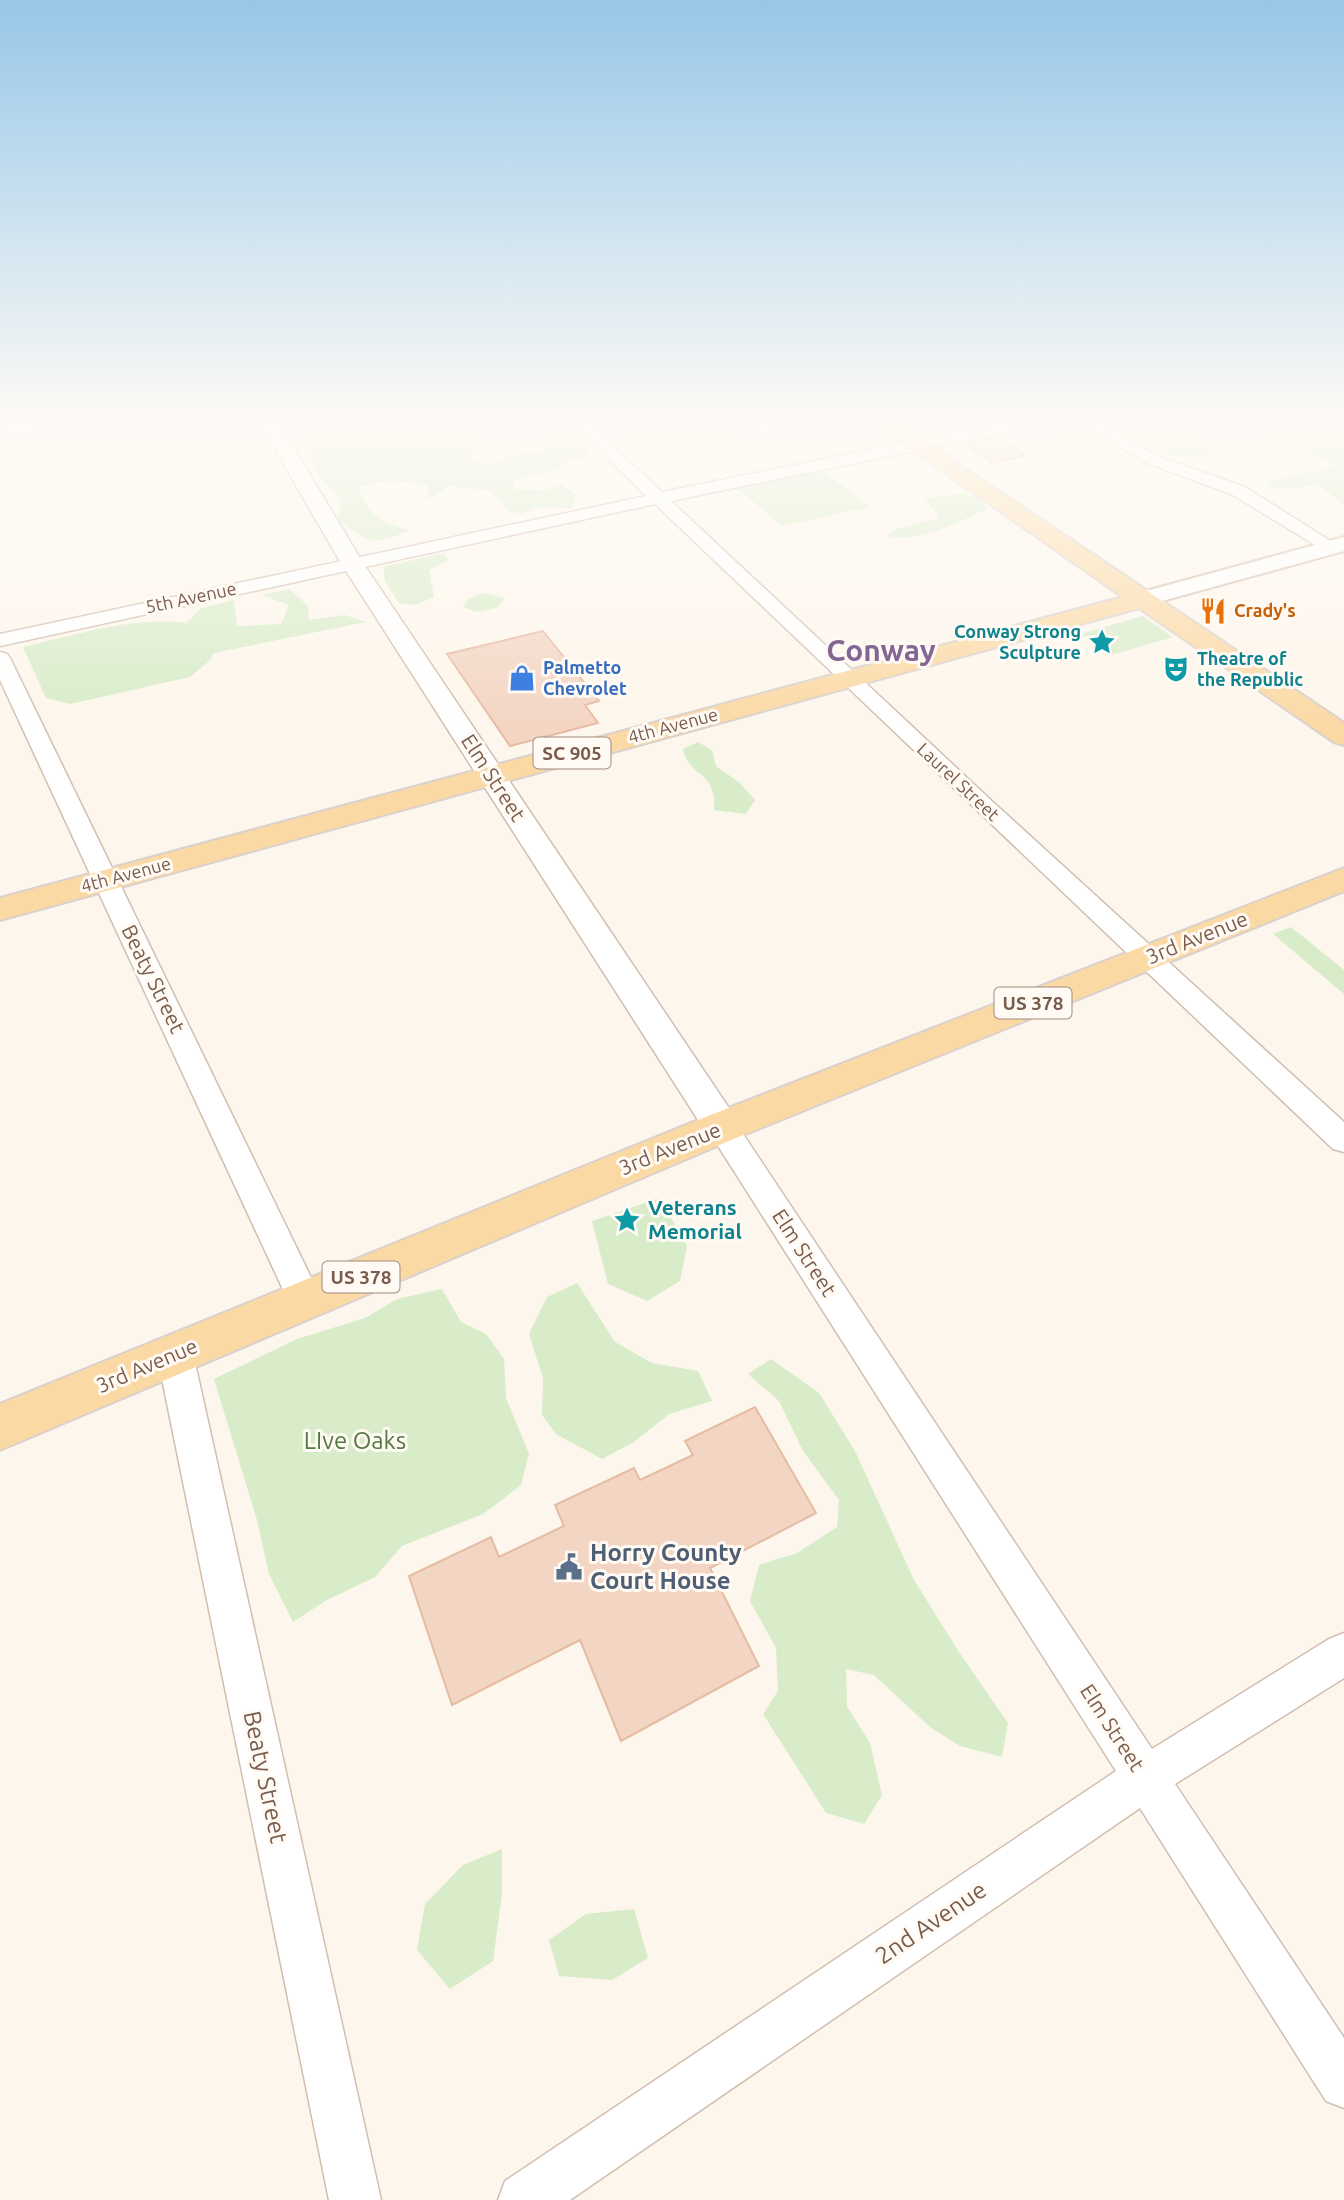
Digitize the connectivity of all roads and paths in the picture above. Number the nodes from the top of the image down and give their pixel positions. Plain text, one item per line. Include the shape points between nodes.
1 (328, 523) edge
2 (542, 523) edge
3 (684, 523) edge
4 (1030, 523) edge
5 (1296, 523) edge
6 (1338, 546) edge
7 (352, 563) junction
8 (1144, 599) junction
9 (0, 640) edge
10 (0, 658) edge
11 (848, 678) junction
12 (1344, 736) edge
13 (491, 775) junction
14 (1344, 879) edge
15 (105, 880) junction
16 (0, 909) edge
17 (1146, 958) junction
18 (722, 1127) junction
19 (1344, 1140) edge
20 (305, 1300) junction
21 (176, 1354) junction
22 (0, 1427) edge
23 (1344, 1654) edge
24 (1144, 1778) junction
25 (1344, 2083) edge
26 (355, 2200) edge
27 (524, 2200) edge

1 - 7 street, Elm Street
2 - 7 street, 5th Avenue
3 - 11 street, Laurel Street
4 - 8 main road
5 - 6 street
6 - 8 main road, SC 905
7 - 9 street, 5th Avenue
7 - 13 street, Elm Street
8 - 11 main road, 4th Avenue / SC 905
8 - 12 main road
10 - 15 street, Beaty Street
11 - 13 main road, 4th Avenue / SC 905
11 - 17 street, Laurel Street
13 - 15 main road, 4th Avenue / SC 905
13 - 18 street, Elm Street
14 - 17 main road, 3rd Avenue / US 378
15 - 16 main road, 4th Avenue / SC 905
15 - 20 street, Beaty Street
17 - 18 main road, 3rd Avenue / US 378
17 - 19 street, Laurel Street
18 - 20 main road, 3rd Avenue / US 378
18 - 24 street, Elm Street
20 - 21 main road, 3rd Avenue / US 378
21 - 22 main road, 3rd Avenue / US 378
21 - 26 street, Beaty Street
23 - 24 street, 2nd Avenue
24 - 25 street, Elm Street
24 - 27 street, 2nd Avenue

